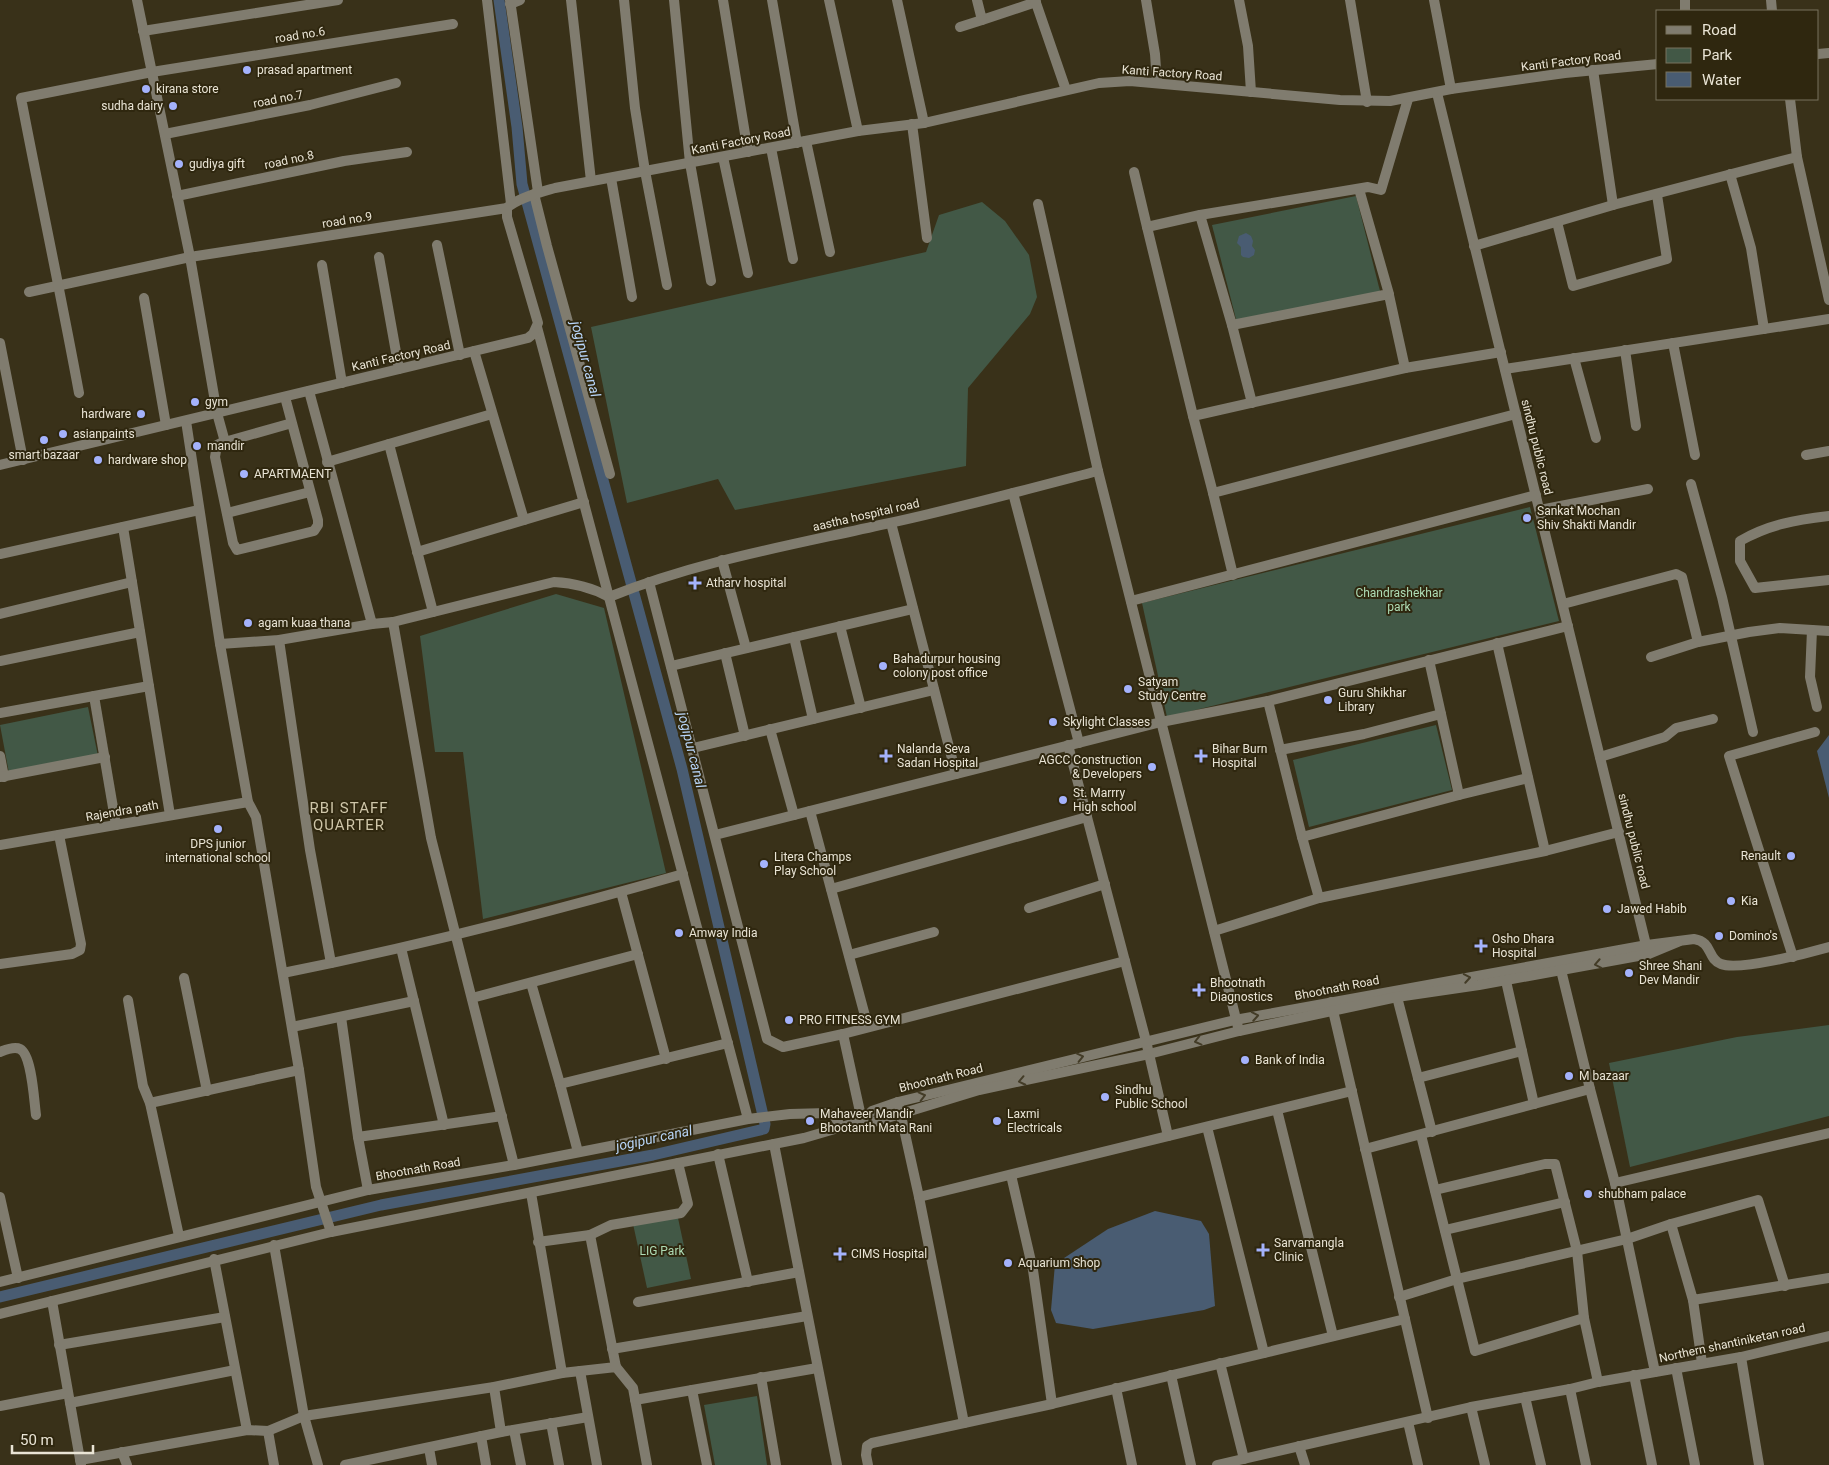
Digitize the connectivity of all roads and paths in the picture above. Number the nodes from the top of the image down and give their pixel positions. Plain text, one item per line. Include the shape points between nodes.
1 (137, 0) edge
2 (338, 0) edge
3 (487, 0) edge
4 (570, 0) edge
5 (624, 0) edge
6 (674, 0) edge
7 (723, 0) edge
8 (772, 0) edge
9 (829, 0) edge
10 (897, 0) edge
11 (977, 0) edge
12 (1146, 0) edge
13 (1239, 0) edge
14 (1350, 0) edge
15 (1434, 0) edge
16 (514, 1) edge
17 (1036, 1) edge
18 (982, 20) junction
19 (453, 24) dead end
20 (960, 27) dead end
21 (143, 31) junction
22 (1656, 64) edge
23 (1592, 70) junction
24 (152, 72) junction
25 (396, 83) dead end
26 (1157, 83) junction
27 (1451, 89) junction
28 (1066, 90) junction
29 (1251, 92) junction
30 (1437, 93) junction
31 (1408, 99) junction
32 (1790, 100) edge
33 (1367, 102) junction
34 (924, 123) junction
35 (912, 124) junction
36 (858, 132) junction
37 (165, 134) junction
38 (801, 142) junction
39 (771, 148) junction
40 (407, 152) dead end
41 (748, 152) junction
42 (723, 157) junction
43 (1797, 157) junction
44 (690, 163) junction
45 (645, 171) junction
46 (1134, 172) dead end
47 (1730, 174) junction
48 (611, 178) junction
49 (591, 181) junction
50 (1359, 189) junction
51 (534, 194) junction
52 (1656, 195) junction
53 (178, 196) junction
54 (512, 204) junction
55 (1038, 204) dead end
56 (1613, 205) junction
57 (1200, 216) junction
58 (1557, 222) junction
59 (1147, 227) junction
60 (928, 238) dead end
61 (437, 245) dead end
62 (1474, 246) junction
63 (830, 252) dead end
64 (190, 257) junction
65 (379, 257) dead end
66 (793, 259) dead end
67 (322, 265) dead end
68 (748, 273) dead end
69 (712, 281) dead end
70 (59, 285) junction
71 (667, 285) dead end
72 (29, 292) dead end
73 (1389, 295) junction
74 (632, 297) dead end
75 (144, 298) dead end
76 (1829, 300) edge
77 (1829, 319) edge
78 (1232, 325) junction
79 (537, 327) junction
80 (1764, 329) junction
81 (0, 343) edge
82 (1673, 343) junction
83 (1625, 350) junction
84 (474, 351) junction
85 (1501, 352) junction
86 (460, 355) junction
87 (1574, 358) junction
88 (1405, 368) junction
89 (399, 369) junction
90 (1505, 369) junction
91 (342, 383) junction
92 (309, 391) junction
93 (79, 393) dead end
94 (285, 397) junction
95 (1252, 403) junction
96 (216, 413) junction
97 (492, 414) junction
98 (1516, 414) junction
99 (1193, 416) junction
100 (186, 421) junction
101 (292, 424) junction
102 (166, 425) junction
103 (1636, 426) dead end
104 (1596, 438) dead end
105 (225, 442) junction
106 (388, 444) junction
107 (1829, 451) edge
108 (1695, 455) dead end
109 (1806, 455) dead end
110 (23, 460) junction
111 (327, 462) junction
112 (0, 466) edge
113 (1098, 472) junction
114 (610, 474) dead end
115 (1691, 484) dead end
116 (1648, 489) dead end
117 (310, 492) junction
118 (1213, 492) junction
119 (1013, 493) junction
120 (1536, 495) junction
121 (584, 502) junction
122 (199, 510) junction
123 (1540, 510) junction
124 (227, 513) junction
125 (1829, 516) edge
126 (524, 520) junction
127 (891, 523) junction
128 (123, 527) junction
129 (417, 552) junction
130 (0, 553) edge
131 (722, 560) junction
132 (1234, 575) junction
133 (1829, 580) edge
134 (132, 582) junction
135 (645, 584) junction
136 (614, 595) junction
137 (1131, 600) junction
138 (1563, 604) junction
139 (913, 609) junction
140 (433, 612) junction
141 (0, 614) edge
142 (393, 622) junction
143 (372, 624) junction
144 (840, 626) junction
145 (1568, 626) junction
146 (1812, 630) junction
147 (1829, 631) edge
148 (140, 632) junction
149 (794, 637) junction
150 (1731, 637) junction
151 (279, 640) junction
152 (1698, 642) junction
153 (1497, 643) junction
154 (220, 644) junction
155 (746, 648) junction
156 (726, 654) junction
157 (1651, 657) dead end
158 (1429, 660) junction
159 (0, 661) edge
160 (671, 666) junction
161 (149, 686) junction
162 (934, 690) junction
163 (94, 696) junction
164 (1268, 701) junction
165 (1817, 707) dead end
166 (861, 708) junction
167 (0, 714) edge
168 (1441, 714) junction
169 (814, 719) junction
170 (1713, 719) dead end
171 (1160, 722) junction
172 (770, 730) junction
173 (1754, 732) dead end
174 (1816, 732) dead end
175 (745, 736) junction
176 (1079, 743) junction
177 (1068, 746) junction
178 (693, 748) junction
179 (1280, 750) junction
180 (0, 756) edge
181 (105, 757) junction
182 (1600, 757) junction
183 (956, 774) junction
184 (2, 777) edge
185 (1528, 778) junction
186 (1459, 794) junction
187 (248, 802) junction
188 (810, 811) junction
189 (794, 815) junction
190 (170, 816) junction
191 (1087, 817) junction
192 (116, 825) junction
193 (1619, 832) junction
194 (59, 834) junction
195 (715, 835) junction
196 (1302, 837) junction
197 (0, 845) edge
198 (1545, 851) junction
199 (683, 874) junction
200 (1105, 884) junction
201 (831, 889) junction
202 (621, 892) junction
203 (1319, 898) junction
204 (1029, 908) dead end
205 (1214, 931) junction
206 (934, 932) dead end
207 (456, 935) junction
208 (1829, 947) edge
209 (401, 948) junction
210 (1648, 950) junction
211 (638, 954) junction
212 (849, 955) junction
213 (1793, 957) junction
214 (1125, 961) junction
215 (331, 963) junction
216 (0, 964) edge
217 (1562, 966) junction
218 (283, 973) junction
219 (184, 978) dead end
220 (1506, 980) junction
221 (531, 983) junction
222 (1397, 997) junction
223 (472, 998) junction
224 (128, 1000) dead end
225 (414, 1001) junction
226 (1332, 1006) junction
227 (341, 1017) junction
228 (1235, 1020) junction
229 (292, 1027) junction
230 (868, 1027) junction
231 (1239, 1030) junction
232 (843, 1034) junction
233 (1146, 1041) junction
234 (728, 1043) junction
235 (1522, 1051) junction
236 (0, 1052) edge
237 (1149, 1054) junction
238 (666, 1058) junction
239 (299, 1070) junction
240 (1418, 1078) junction
241 (560, 1084) junction
242 (1590, 1089) junction
243 (207, 1091) junction
244 (1352, 1091) junction
245 (898, 1102) junction
246 (150, 1103) junction
247 (1534, 1104) junction
248 (1277, 1110) junction
249 (901, 1114) junction
250 (36, 1115) dead end
251 (502, 1116) junction
252 (753, 1118) junction
253 (862, 1121) junction
254 (444, 1125) junction
255 (841, 1126) junction
256 (1207, 1127) junction
257 (1432, 1132) junction
258 (1829, 1133) edge
259 (1421, 1135) junction
260 (1168, 1136) junction
261 (358, 1137) junction
262 (774, 1144) junction
263 (1365, 1149) junction
264 (578, 1152) junction
265 (718, 1154) junction
266 (678, 1163) junction
267 (514, 1164) junction
268 (1011, 1175) junction
269 (1615, 1183) junction
270 (368, 1190) junction
271 (1435, 1190) junction
272 (531, 1193) junction
273 (0, 1197) edge
274 (919, 1198) junction
275 (1565, 1202) junction
276 (323, 1204) junction
277 (1671, 1224) junction
278 (330, 1227) junction
279 (1445, 1230) junction
280 (180, 1236) junction
281 (590, 1236) junction
282 (1626, 1239) junction
283 (538, 1242) junction
284 (274, 1244) junction
285 (1577, 1251) junction
286 (214, 1260) junction
287 (799, 1272) junction
288 (18, 1278) junction
289 (1829, 1278) edge
290 (1457, 1279) junction
291 (0, 1282) edge
292 (748, 1282) junction
293 (1785, 1286) junction
294 (1400, 1297) junction
295 (1693, 1300) junction
296 (52, 1301) junction
297 (638, 1302) dead end
298 (0, 1314) edge
299 (807, 1316) junction
300 (225, 1317) junction
301 (1584, 1318) junction
302 (1405, 1319) junction
303 (1333, 1336) junction
304 (1829, 1336) edge
305 (59, 1345) junction
306 (612, 1348) junction
307 (1264, 1353) junction
308 (1740, 1357) junction
309 (1220, 1363) junction
310 (1702, 1363) junction
311 (616, 1367) junction
312 (817, 1368) junction
313 (1676, 1368) junction
314 (235, 1370) junction
315 (580, 1371) junction
316 (1655, 1372) junction
317 (562, 1373) junction
318 (1171, 1375) junction
319 (1634, 1375) junction
320 (761, 1378) junction
321 (1598, 1382) junction
322 (494, 1387) junction
323 (1116, 1388) junction
324 (1570, 1389) junction
325 (692, 1390) junction
326 (1525, 1397) junction
327 (69, 1398) junction
328 (635, 1400) junction
329 (1052, 1404) junction
330 (0, 1406) edge
331 (1472, 1408) junction
332 (304, 1416) junction
333 (588, 1417) junction
334 (1428, 1418) junction
335 (1408, 1422) junction
336 (551, 1423) junction
337 (964, 1423) junction
338 (247, 1430) junction
339 (514, 1430) junction
340 (268, 1431) junction
341 (502, 1432) junction
342 (480, 1436) junction
343 (1299, 1446) junction
344 (429, 1448) junction
345 (122, 1452) junction
346 (1244, 1459) junction
347 (397, 1460) edge
348 (80, 1462) edge
349 (359, 1464) edge
350 (1223, 1464) edge
351 (126, 1465) edge
352 (274, 1465) edge
353 (318, 1465) edge
354 (345, 1465) edge
355 (432, 1465) edge
356 (486, 1465) edge
357 (521, 1465) edge
358 (559, 1465) edge
359 (597, 1465) edge
360 (647, 1465) edge
361 (707, 1465) edge
362 (776, 1465) edge
363 (836, 1465) edge
364 (868, 1465) edge
365 (1132, 1465) edge
366 (1191, 1465) edge
367 (1305, 1465) edge
368 (1418, 1465) edge
369 (1485, 1465) edge
370 (1541, 1465) edge
371 (1586, 1465) edge
372 (1652, 1465) edge
373 (1695, 1465) edge
374 (1759, 1465) edge

1 - 21 street
2 - 21 street
3 - 54 street
4 - 49 street
5 - 45 street
6 - 44 street
7 - 41 street
8 - 38 street
9 - 36 street
10 - 34 street
11 - 18 street
12 - 26 street via 1156,54
13 - 29 street via 1248,46
14 - 33 street
15 - 27 street
16 - 51 street
17 - 18 street
17 - 28 street
18 - 20 street
19 - 24 street, road no.6
21 - 24 street
22 - 23 street, Kanti Factory Road
23 - 27 street, Kanti Factory Road
23 - 56 street
24 - 37 street
24 - 70 street, road no.6 via 21,98
25 - 37 street, road no.7 via 310,105
26 - 28 street, Kanti Factory Road via 1100,83
26 - 29 street, Kanti Factory Road
27 - 30 street, Kanti Factory Road
28 - 34 street, Kanti Factory Road
29 - 33 street, Kanti Factory Road
30 - 31 street, Kanti Factory Road
30 - 62 street, sindhu public road
31 - 33 street, Kanti Factory Road
31 - 50 street via 1381,190
32 - 43 street
34 - 35 street, Kanti Factory Road
35 - 36 street, Kanti Factory Road
35 - 60 street
36 - 38 street, Kanti Factory Road
37 - 53 street
38 - 39 street, Kanti Factory Road
38 - 63 street
39 - 41 street, Kanti Factory Road
39 - 66 street
40 - 53 street, road no.8 via 344,161
41 - 42 street, Kanti Factory Road
42 - 44 street, Kanti Factory Road
42 - 68 street
43 - 47 street
43 - 76 street
44 - 45 street, Kanti Factory Road
44 - 69 street
45 - 48 street, Kanti Factory Road
45 - 71 street
46 - 59 street
47 - 52 street
47 - 80 street via 1751,248
48 - 49 street, Kanti Factory Road
48 - 74 street
49 - 51 street, Kanti Factory Road
50 - 57 street
50 - 73 street
51 - 54 street, Kanti Factory Road
51 - 114 street
52 - 56 street
52 - 58 street via 1667,259 1573,286
53 - 64 street
54 - 64 street, road no.9
54 - 79 street via 507,217 537,316
55 - 113 street
56 - 58 street
57 - 59 street
57 - 78 street
58 - 62 street
59 - 99 street
61 - 86 street
62 - 85 street, sindhu public road
64 - 70 street, road no.9
64 - 96 street
65 - 89 street
67 - 91 street
70 - 72 street, road no.9
70 - 93 street
73 - 78 street
73 - 88 street
75 - 102 street
77 - 80 street
78 - 95 street
79 - 84 street, Kanti Factory Road via 528,338
79 - 121 street
80 - 82 street
81 - 110 street
82 - 83 street
82 - 108 street
83 - 87 street
83 - 103 street
84 - 86 street, Kanti Factory Road
84 - 97 street
85 - 88 street
85 - 90 street, sindhu public road
86 - 89 street, Kanti Factory Road
87 - 90 street
87 - 104 street
88 - 95 street
89 - 91 street, Kanti Factory Road
90 - 98 street, sindhu public road
91 - 92 street, Kanti Factory Road
92 - 94 street, Kanti Factory Road
92 - 111 street
94 - 96 street, Kanti Factory Road
94 - 101 street
95 - 99 street
96 - 100 street, Kanti Factory Road
96 - 105 street
97 - 106 street
97 - 126 street
98 - 118 street
98 - 120 street, sindhu public road
99 - 118 street
100 - 102 street, Kanti Factory Road
100 - 122 street
101 - 105 street
101 - 117 street
102 - 110 street, Kanti Factory Road
105 - 124 street via 217,446 216,457
106 - 111 street
106 - 129 street
107 - 109 street
110 - 112 street, Kanti Factory Road
111 - 143 street
113 - 119 street, aastha hospital road
113 - 137 street
115 - 150 street
116 - 123 street
117 - 124 street
117 - 124 street via 318,520 314,531 241,550 234,547
118 - 132 street
119 - 127 street, aastha hospital road
119 - 176 street
120 - 123 street, sindhu public road
120 - 132 street
121 - 126 street
121 - 136 street
122 - 128 street
122 - 154 street
123 - 138 street, sindhu public road
125 - 133 street via 1792,520 1740,541 1740,561 1756,588
126 - 129 street
127 - 131 street, aastha hospital road
127 - 139 street
128 - 130 street
128 - 134 street
129 - 140 street
131 - 135 street, aastha hospital road
131 - 155 street
132 - 137 street
134 - 141 street
134 - 148 street
135 - 136 street, aastha hospital road
135 - 160 street
136 - 140 street via 574,583 554,582
136 - 199 street
137 - 171 street
138 - 145 street, sindhu public road
138 - 152 street via 1676,574 1682,577
139 - 144 street
139 - 162 street
140 - 142 street
142 - 143 street
142 - 207 street via 431,838
143 - 151 street
144 - 149 street
144 - 166 street
145 - 153 street
145 - 182 street, sindhu public road
146 - 147 street
146 - 150 street via 1780,628
146 - 165 street via 1810,677
148 - 159 street
148 - 161 street
149 - 155 street
149 - 169 street
150 - 152 street
150 - 173 street
151 - 154 street
151 - 215 street via 310,850
152 - 157 street
153 - 158 street
153 - 185 street
154 - 187 street
155 - 156 street
156 - 160 street
156 - 175 street
158 - 164 street
158 - 168 street
160 - 178 street
161 - 163 street
161 - 190 street
162 - 166 street
162 - 183 street
163 - 167 street
163 - 181 street
164 - 171 street
164 - 179 street
166 - 169 street
168 - 179 street via 1364,734
168 - 186 street
169 - 172 street
170 - 182 street via 1676,728 1665,737
171 - 176 street
171 - 205 street
172 - 175 street
172 - 189 street
174 - 213 street via 1729,756
175 - 178 street
176 - 177 street
177 - 183 street
177 - 191 street
178 - 195 street
179 - 196 street
180 - 184 street
181 - 184 street
181 - 192 street
182 - 193 street, sindhu public road
183 - 188 street
185 - 186 street
185 - 198 street
186 - 196 street
187 - 190 street, Rajendra path
187 - 218 street via 256,817
188 - 189 street
188 - 201 street
189 - 195 street
190 - 192 street, Rajendra path
191 - 200 street
191 - 201 street
192 - 194 street, Rajendra path
193 - 198 street
193 - 210 street, sindhu public road
194 - 197 street, Rajendra path
194 - 216 street via 80,950 72,954
195 - 232 street via 768,1039 783,1047
196 - 203 street
198 - 203 street
199 - 202 street
199 - 234 street
200 - 204 street
200 - 214 street
201 - 212 street
202 - 207 street
202 - 211 street
203 - 205 street
205 - 228 street
206 - 212 street
207 - 209 street
207 - 223 street
208 - 213 street, Bhootnath Road
209 - 215 street
209 - 225 street
210 - 213 street, Bhootnath Road via 1694,939 1702,940 1716,962 1723,965
210 - 217 street, Bhootnath Road
211 - 221 street
211 - 238 street
212 - 230 street
214 - 230 street
214 - 233 street
215 - 218 street
217 - 220 street, Bhootnath Road
226 -> 217 street, Bhootnath Road
217 - 242 street
218 - 229 street
219 - 243 street
220 - 222 street, Bhootnath Road
220 - 235 street
221 - 223 street
221 - 241 street
222 - 226 street, Bhootnath Road
222 - 240 street
223 - 251 street
224 - 246 street via 143,1086
225 - 227 street
225 - 254 street
228 -> 226 street, Bhootnath Road
226 - 231 street, Bhootnath Road
226 - 244 street
227 - 229 street
227 - 261 street
228 - 231 street
228 - 233 street, Bhootnath Road
229 - 239 street
230 - 232 street
231 -> 237 street, Bhootnath Road
232 - 253 street
233 - 237 street
245 -> 233 street, Bhootnath Road
234 - 238 street
234 - 252 street
235 - 240 street
235 - 247 street
236 - 250 street via 14,1048 25,1055
237 -> 249 street, Bhootnath Road via 979,1090
237 - 260 street
238 - 241 street
239 - 243 street
239 - 276 street via 316,1187
240 - 257 street
241 - 264 street
242 - 247 street
242 - 269 street
243 - 246 street
244 - 248 street
244 - 263 street
245 - 249 street
245 - 253 street, Bhootnath Road via 872,1111
246 - 280 street
247 - 257 street
248 - 256 street
248 - 303 street
249 - 253 street, Bhootnath Road via 874,1122
249 - 274 street
251 - 254 street
251 - 267 street
252 - 255 street, Bhootnath Road via 828,1113
252 - 264 street, Bhootnath Road
253 - 255 street, Bhootnath Road
254 - 261 street
255 - 262 street, Bhootnath Road
256 - 260 street
256 - 307 street
257 - 259 street
258 - 269 street
259 - 263 street
259 - 271 street
260 - 268 street
261 - 270 street
262 - 265 street, Bhootnath Road
262 - 287 street
263 - 294 street
264 - 267 street, Bhootnath Road
265 - 266 street, Bhootnath Road
265 - 292 street
266 - 272 street, Bhootnath Road
266 - 281 street via 688,1204 681,1213 611,1225
267 - 270 street, Bhootnath Road
268 - 274 street
268 - 329 street via 1033,1270
269 - 282 street
270 - 276 street, Bhootnath Road
271 - 275 street via 1555,1164
271 - 279 street
272 - 278 street, Bhootnath Road
272 - 283 street
273 - 288 street
274 - 337 street
275 - 279 street
275 - 285 street
276 - 278 street
276 - 280 street, Bhootnath Road
277 - 282 street
277 - 293 street via 1758,1200
277 - 295 street
278 - 284 street, Bhootnath Road
279 - 290 street
280 - 288 street, Bhootnath Road
281 - 283 street
281 - 306 street
282 - 285 street
282 - 316 street, Northern shantiniketan road
283 - 317 street
284 - 286 street, Bhootnath Road
284 - 332 street
285 - 290 street
285 - 301 street
286 - 296 street, Bhootnath Road
286 - 300 street
287 - 292 street
287 - 299 street
288 - 291 street, Bhootnath Road
289 - 293 street
290 - 294 street
290 - 301 street via 1475,1351
292 - 297 street
293 - 295 street
294 - 302 street
295 - 310 street
296 - 298 street, Bhootnath Road
296 - 305 street
299 - 306 street
299 - 312 street
300 - 305 street
300 - 314 street
301 - 321 street
302 - 303 street
302 - 334 street
303 - 307 street
304 - 308 street, Northern shantiniketan road
305 - 327 street
306 - 311 street
307 - 309 street
308 - 310 street, Northern shantiniketan road
308 - 374 street
309 - 318 street
309 - 346 street
310 - 313 street, Northern shantiniketan road
311 - 315 street
311 - 328 street via 633,1388
312 - 320 street
312 - 363 street
313 - 316 street, Northern shantiniketan road
313 - 373 street
314 - 327 street
314 - 338 street
315 - 317 street
315 - 333 street
316 - 319 street
317 - 322 street
318 - 323 street
318 - 366 street
319 - 321 street
319 - 372 street
320 - 325 street
320 - 362 street
321 - 324 street
322 - 332 street
322 - 341 street
323 - 329 street
323 - 365 street
324 - 326 street
324 - 371 street
325 - 328 street
325 - 361 street
326 - 331 street
326 - 370 street
327 - 330 street
327 - 348 street
328 - 360 street
329 - 337 street
331 - 334 street
331 - 369 street
332 - 340 street
332 - 353 street
333 - 336 street
333 - 359 street
334 - 335 street
335 - 343 street
335 - 368 street
336 - 339 street
336 - 358 street
337 - 364 street via 872,1443 867,1446
338 - 340 street
338 - 345 street
339 - 341 street
339 - 357 street
340 - 352 street
341 - 342 street
342 - 344 street
342 - 356 street
343 - 346 street
343 - 367 street
344 - 347 street
344 - 355 street
345 - 348 street
345 - 351 street
346 - 350 street
347 - 349 street
349 - 354 street

